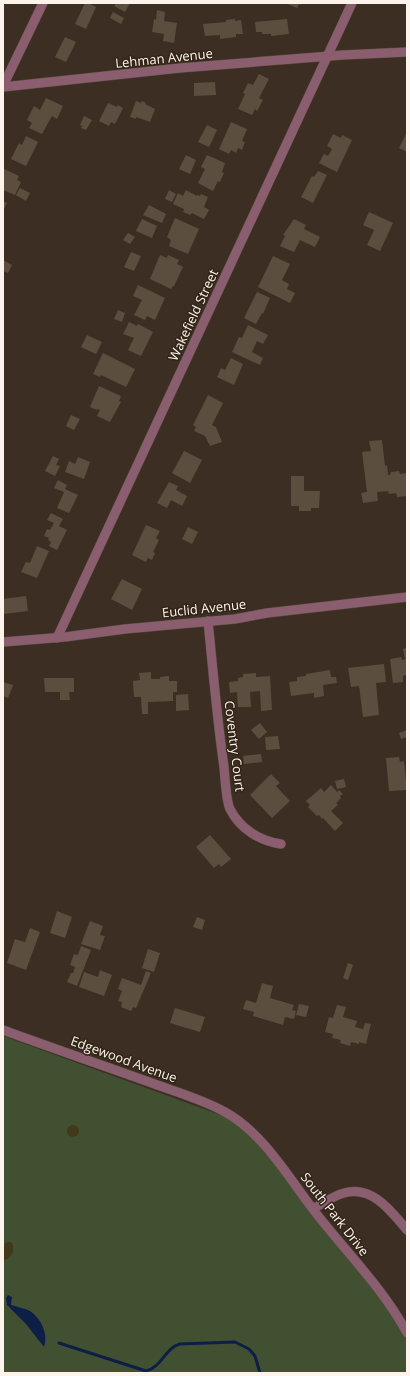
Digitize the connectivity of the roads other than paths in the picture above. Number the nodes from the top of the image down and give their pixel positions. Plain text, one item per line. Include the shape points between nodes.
1 (42, 3) edge
2 (352, 3) edge
3 (407, 52) edge
4 (328, 56) junction
5 (3, 87) edge
6 (407, 597) edge
7 (208, 621) junction
8 (57, 638) junction
9 (3, 642) edge
10 (281, 844) dead end
11 (3, 1030) edge
12 (234, 1118) joint
13 (313, 1209) junction
14 (407, 1230) edge
15 (407, 1333) edge

1 - 5 street
2 - 4 street, Wakefield Street
3 - 4 street, Lehman Avenue
4 - 5 street, Lehman Avenue via 180,68
4 - 8 street, Wakefield Street
6 - 7 street, Euclid Avenue
7 - 8 street, Euclid Avenue
7 - 10 street, Coventry Court via 218,728 230,808 248,831 270,843
8 - 9 street, Euclid Avenue
11 - 12 street, Edgewood Avenue via 191,1097
12 - 13 street, South Park Drive via 268,1150
13 - 14 street via 343,1193 362,1192 374,1196
13 - 15 street, South Park Drive via 381,1293

